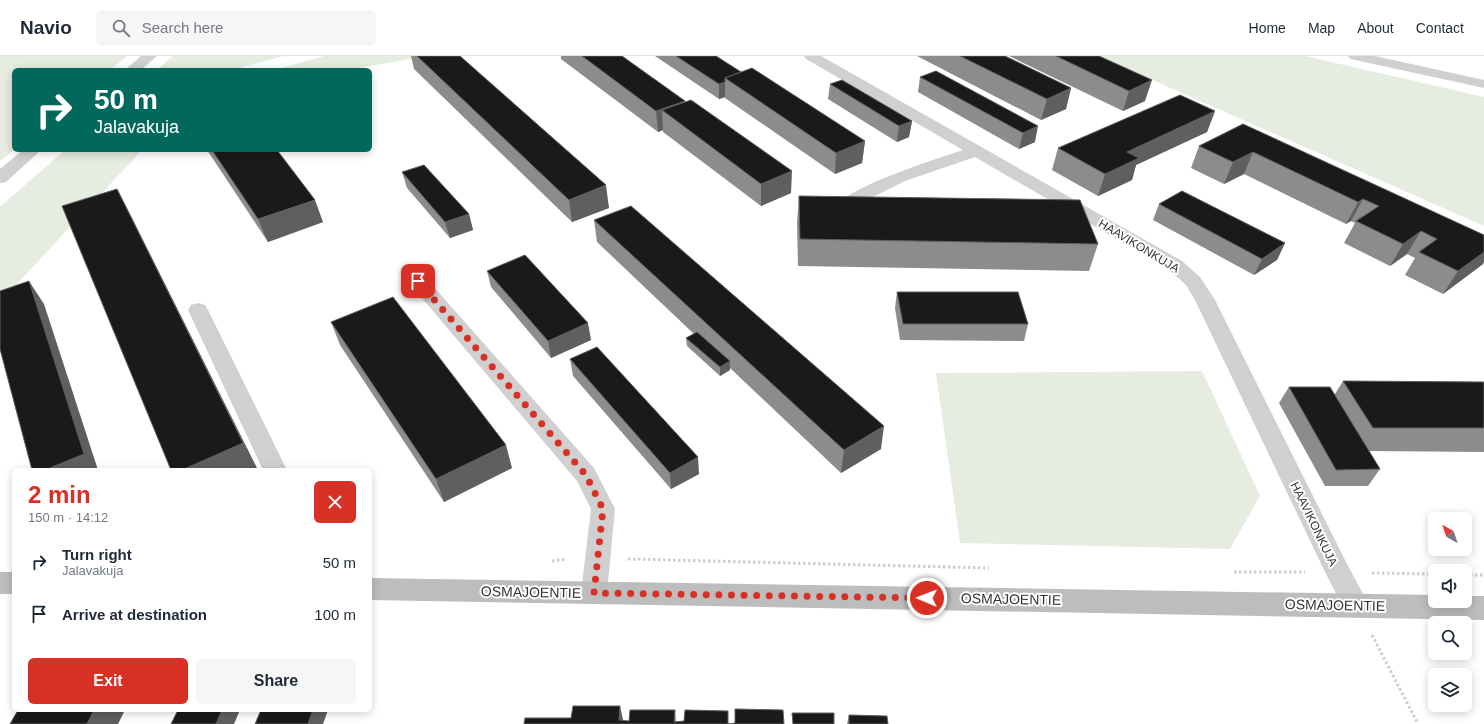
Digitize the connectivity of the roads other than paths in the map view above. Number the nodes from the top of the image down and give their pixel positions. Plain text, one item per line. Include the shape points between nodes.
1 (150, 56) edge
2 (811, 56) edge
3 (1355, 56) edge
4 (135, 68) edge
5 (1484, 84) edge
6 (31, 152) edge
7 (978, 152) junction
8 (0, 178) edge
9 (855, 199) edge
10 (418, 281) dead end
11 (198, 310) dead end
12 (274, 468) edge
13 (0, 583) edge
14 (12, 584) edge
15 (372, 589) edge
16 (594, 593) junction
17 (1356, 605) junction
18 (1484, 608) edge

1 - 4 street
2 - 7 street, HAAVIKONKUJA
3 - 5 street
6 - 8 street
7 - 9 street via 908,174
7 - 17 street, HAAVIKONKUJA via 1175,265 1193,281 1205,300
10 - 16 street via 586,475 603,509
11 - 12 street
13 - 14 street
15 - 16 street, OSMAJOENTIE
16 - 17 street, OSMAJOENTIE
17 - 18 street, OSMAJOENTIE

